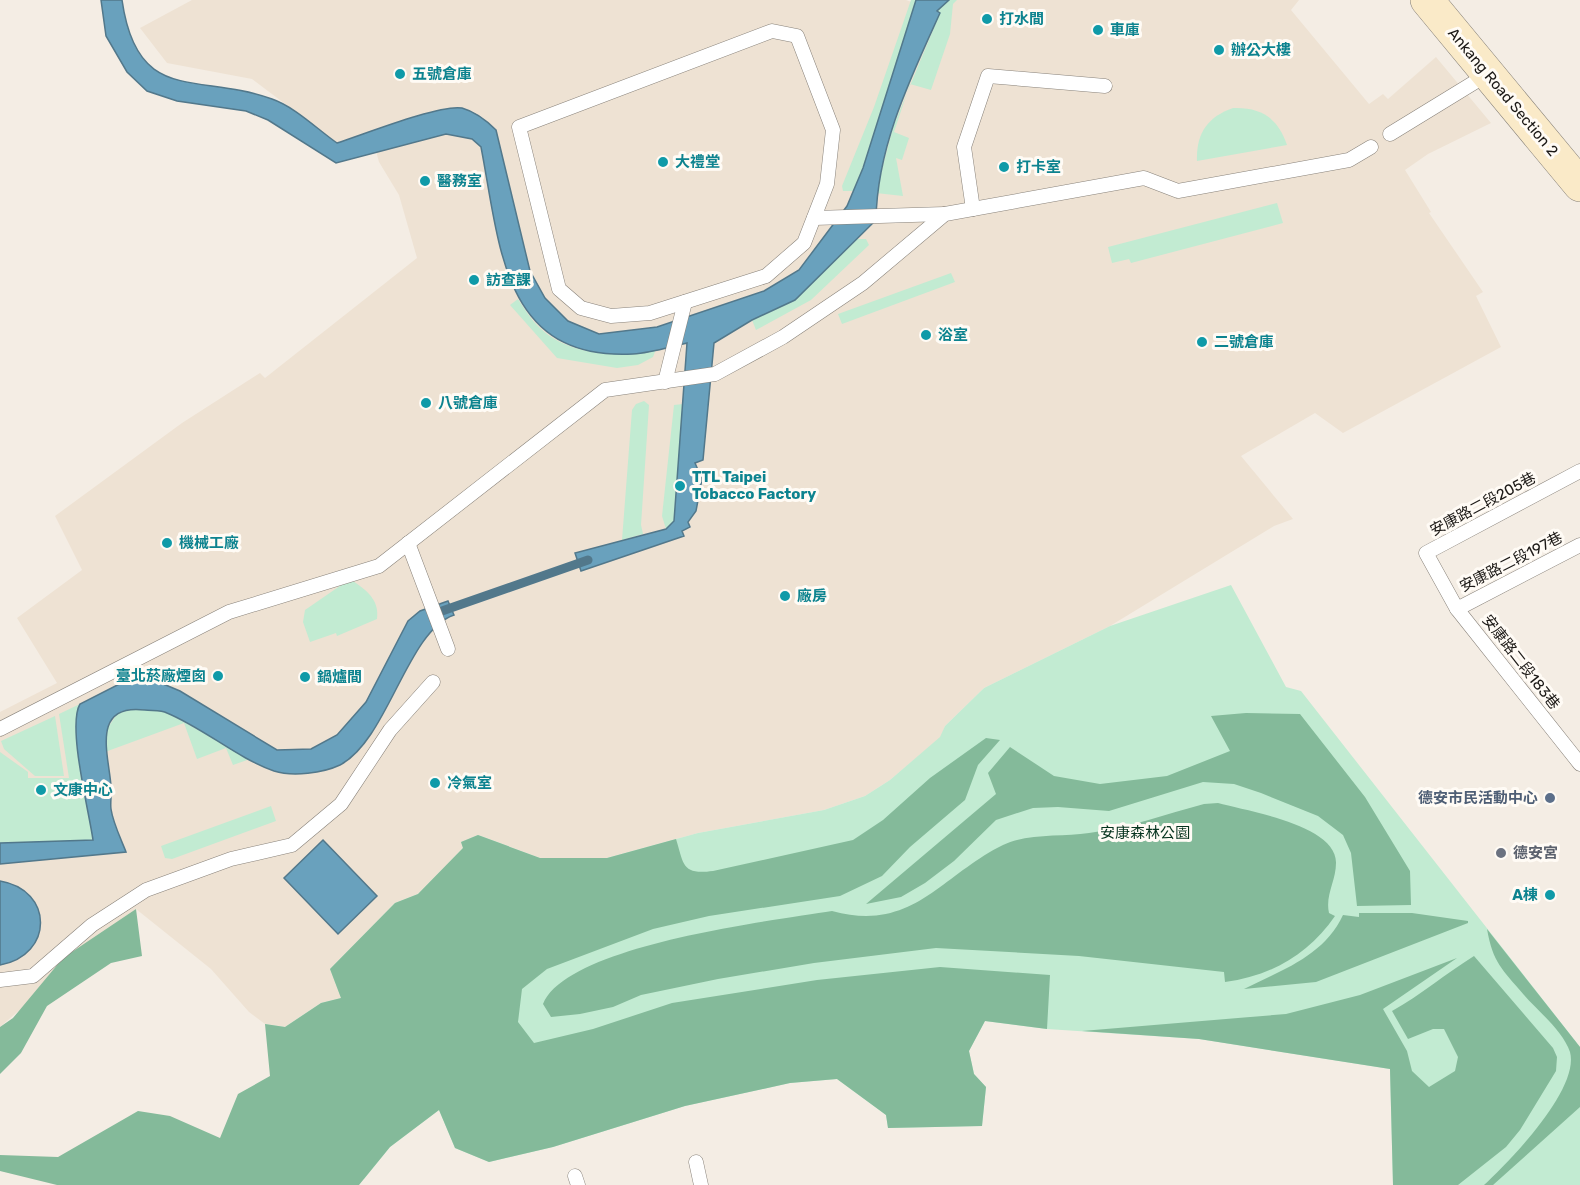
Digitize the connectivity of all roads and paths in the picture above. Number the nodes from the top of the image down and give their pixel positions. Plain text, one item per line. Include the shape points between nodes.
1 (1427, 0) edge
2 (1488, 74) junction
3 (1105, 86) dead end
4 (1390, 134) dead end
5 (1371, 147) dead end
6 (1580, 185) edge
7 (973, 209) junction
8 (945, 214) junction
9 (814, 218) junction
10 (683, 308) junction
11 (672, 381) junction
12 (1580, 471) edge
13 (408, 543) junction
14 (1580, 545) edge
15 (1457, 609) junction
16 (448, 649) dead end
17 (433, 682) dead end
18 (0, 729) edge
19 (1580, 765) edge
20 (0, 980) edge
21 (696, 1162) dead end
22 (701, 1185) edge

1 - 2 main road, Ankang Road Section 2
2 - 4 lane
2 - 6 main road, Ankang Road Section 2
3 - 7 lane via 988,76 964,147
5 - 7 lane via 1349,160 1178,191 1144,178
7 - 8 lane
8 - 9 lane
8 - 11 lane via 863,283 783,337 716,374
9 - 10 lane via 804,243 766,276
9 - 10 lane via 827,184 833,130 797,36 772,31 519,127 559,289 581,308 611,316
10 - 11 lane via 672,354
11 - 13 lane via 605,390
12 - 15 lane, 安康路二段205巷 via 1426,553
13 - 16 lane
13 - 18 lane via 379,566 228,612
14 - 15 lane, 安康路二段197巷
15 - 19 lane, 安康路二段183巷
17 - 20 lane via 390,730 342,804 292,845 231,859 146,890 92,925 33,976
21 - 22 lane

